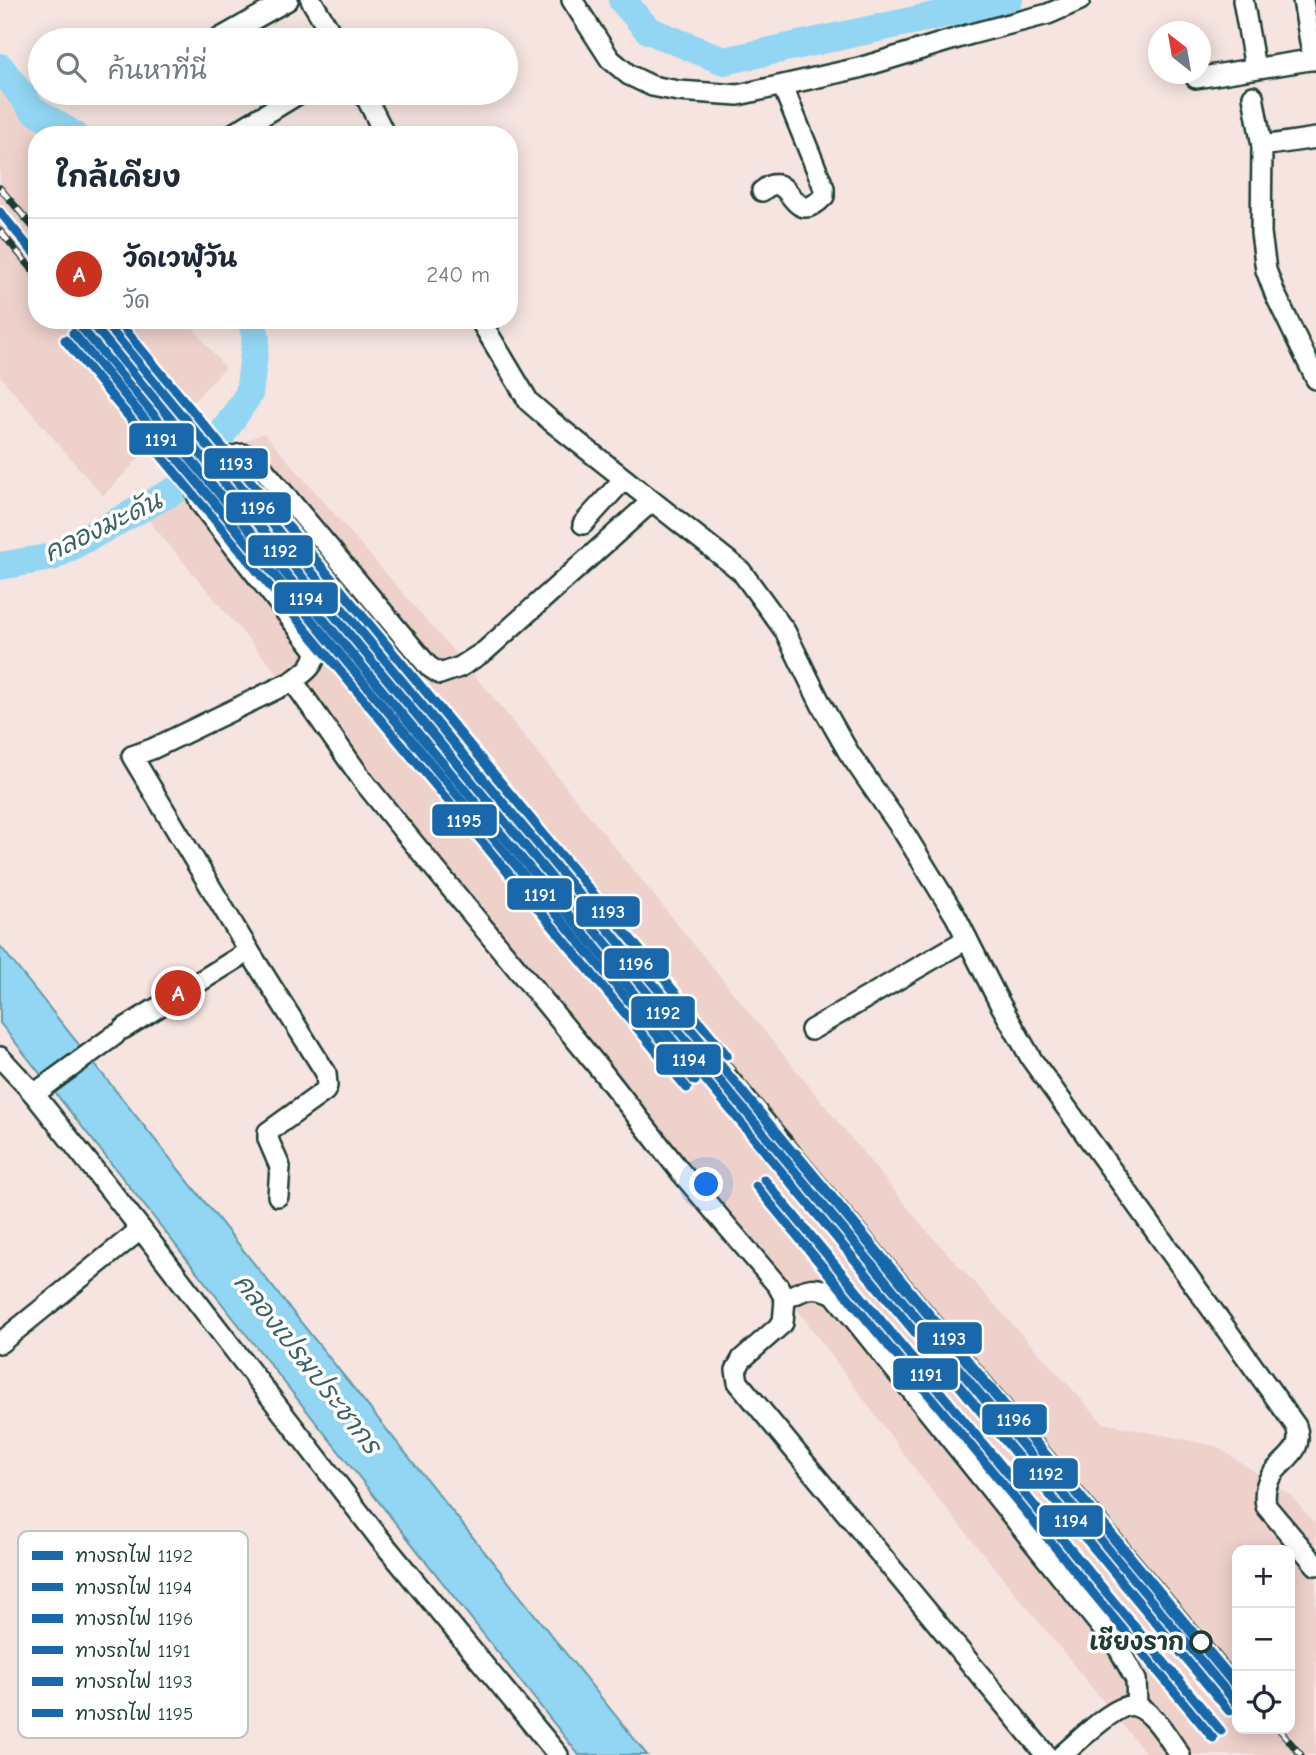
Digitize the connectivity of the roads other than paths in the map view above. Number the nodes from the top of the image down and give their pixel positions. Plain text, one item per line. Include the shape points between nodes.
1 (288, 0) edge
2 (311, 0) edge
3 (572, 0) edge
4 (1080, 0) edge
5 (1242, 0) edge
6 (1303, 0) edge
7 (238, 28) edge
8 (328, 28) edge
9 (1315, 59) edge
10 (1255, 68) junction
11 (1211, 76) edge
12 (783, 87) junction
13 (1253, 96) dead end
14 (280, 105) edge
15 (370, 105) edge
16 (246, 126) edge
17 (380, 126) edge
18 (1316, 138) edge
19 (1262, 146) junction
20 (762, 191) dead end
21 (485, 329) edge
22 (1316, 379) edge
23 (624, 479) junction
24 (652, 501) junction
25 (583, 524) dead end
26 (293, 681) junction
27 (967, 939) junction
28 (249, 951) junction
29 (811, 1030) dead end
30 (0, 1057) edge
31 (39, 1089) junction
32 (278, 1196) dead end
33 (141, 1229) junction
34 (785, 1299) junction
35 (0, 1343) edge
36 (1316, 1565) edge
37 (1137, 1706) junction
38 (558, 1755) edge
39 (1046, 1755) edge
40 (1062, 1755) edge
41 (1180, 1755) edge

1 - 7 street
2 - 8 street
3 - 12 street via 610,58 629,75 652,86 738,95
4 - 12 street via 1048,14
5 - 10 street
6 - 9 street
9 - 10 street
10 - 11 street
12 - 20 street via 824,196 805,207 784,188 773,185
13 - 19 street
14 - 16 street
15 - 17 street
18 - 19 street
19 - 22 street via 1261,233 1266,270
21 - 23 street via 529,402
23 - 24 street
23 - 25 street
24 - 26 street via 485,650 440,674 428,667 255,459 234,455 198,487 197,495 316,650 311,667
24 - 27 street via 741,571 761,596 785,631 849,753 903,831
26 - 28 street via 132,756
26 - 34 street via 401,829
27 - 29 street
27 - 36 street via 1032,1060 1296,1426 1297,1448 1264,1487 1266,1506
28 - 31 street
28 - 32 street via 326,1073 325,1091 268,1132 280,1167
30 - 31 street
31 - 33 street
33 - 35 street
33 - 38 street via 370,1527
34 - 37 street via 807,1289 834,1294 1119,1649 1136,1680
34 - 39 street via 783,1323 742,1359 736,1370 738,1382
37 - 40 street via 1112,1713
37 - 41 street

